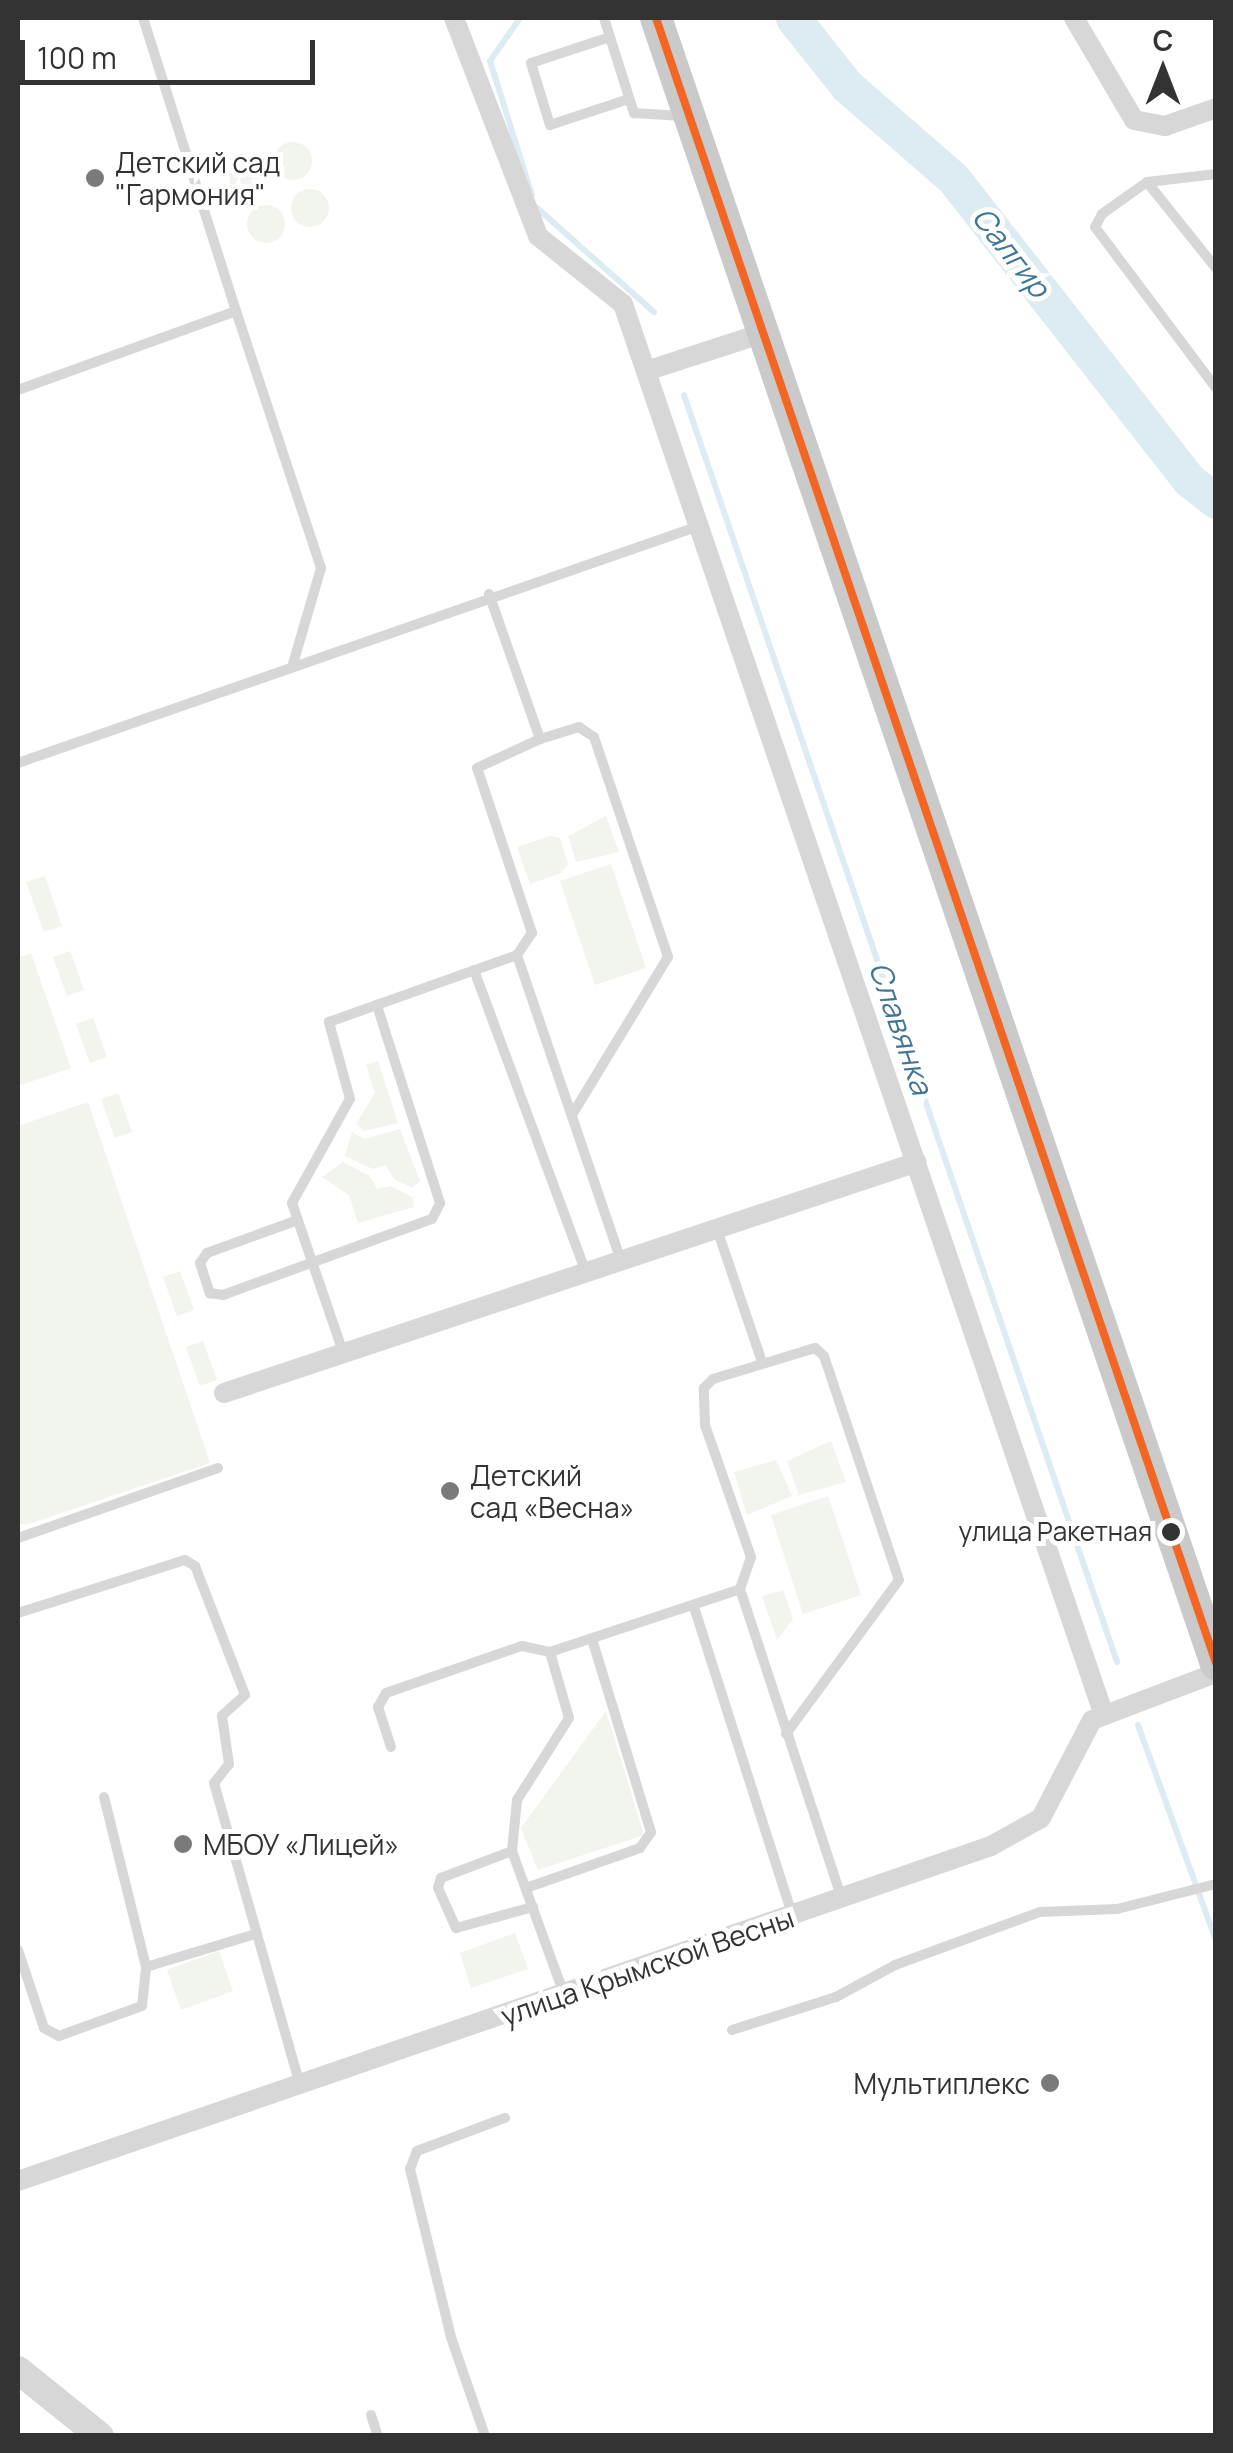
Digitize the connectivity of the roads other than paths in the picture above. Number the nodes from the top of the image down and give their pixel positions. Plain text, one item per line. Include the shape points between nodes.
1 (143, 18) edge
2 (454, 18) edge
3 (604, 18) edge
4 (656, 18) edge
5 (1074, 18) edge
6 (610, 37) junction
7 (629, 99) junction
8 (1216, 108) edge
9 (690, 116) junction
10 (1216, 174) edge
11 (1148, 182) junction
12 (1216, 268) edge
13 (236, 311) junction
14 (764, 333) junction
15 (646, 370) junction
16 (1216, 388) edge
17 (18, 390) edge
18 (699, 526) junction
19 (490, 594) junction
20 (293, 664) junction
21 (540, 740) junction
22 (18, 763) edge
23 (517, 955) junction
24 (474, 970) junction
25 (377, 1005) junction
26 (572, 1115) junction
27 (917, 1162) junction
28 (298, 1220) junction
29 (717, 1228) junction
30 (622, 1260) junction
31 (312, 1264) junction
32 (586, 1272) junction
33 (343, 1353) junction
34 (762, 1362) junction
35 (224, 1393) dead end
36 (218, 1468) dead end
37 (18, 1538) edge
38 (740, 1588) junction
39 (694, 1606) junction
40 (18, 1613) edge
41 (592, 1639) junction
42 (550, 1652) junction
43 (1216, 1664) edge
44 (1216, 1673) edge
45 (1103, 1712) junction
46 (786, 1734) junction
47 (391, 1747) dead end
48 (104, 1796) dead end
49 (512, 1851) junction
50 (1213, 1885) edge
51 (526, 1888) junction
52 (842, 1899) junction
53 (533, 1907) junction
54 (792, 1916) junction
55 (252, 1935) junction
56 (18, 1950) edge
57 (146, 1967) junction
58 (564, 1994) junction
59 (732, 2030) dead end
60 (300, 2086) junction
61 (504, 2118) dead end
62 (18, 2181) edge
63 (18, 2370) edge
64 (371, 2415) dead end
65 (100, 2436) edge
66 (378, 2436) edge
67 (485, 2436) edge

1 - 13 lane
2 - 15 street via 538,236 623,304
3 - 6 lane
4 - 9 main road
5 - 8 street via 1134,120 1165,126
6 - 7 lane
6 - 7 lane via 530,63 550,125
7 - 9 lane via 634,114
9 - 14 main road
10 - 11 lane
11 - 12 lane
11 - 16 lane via 1102,214 1096,232
13 - 17 lane
13 - 20 lane via 320,568
14 - 15 street
14 - 43 main road
15 - 18 street
18 - 19 lane
18 - 27 street
19 - 20 lane
19 - 21 lane
20 - 22 lane
21 - 23 lane via 477,768 532,933
21 - 26 lane via 590,728 668,957
23 - 24 lane
23 - 26 lane
24 - 25 lane
24 - 32 lane
25 - 28 lane via 329,1022 350,1099 292,1203
25 - 31 lane via 440,1203 432,1219
26 - 30 lane
27 - 29 street
27 - 45 street
28 - 31 lane
28 - 31 lane via 207,1254 200,1263 210,1293 223,1295
29 - 30 street
29 - 34 lane
30 - 32 street
31 - 33 lane
32 - 33 street
33 - 35 street
34 - 38 lane via 712,1379 702,1404 750,1557
34 - 46 lane via 815,1348 824,1356 899,1580
36 - 37 lane
38 - 39 lane
38 - 46 lane
39 - 41 lane
39 - 54 lane
40 - 55 lane via 185,1560 194,1566 245,1695 222,1716 229,1764 214,1783
41 - 42 lane
41 - 51 lane via 650,1832 640,1848
42 - 47 lane via 522,1646 386,1693 378,1708
42 - 49 lane via 569,1718 517,1800
44 - 45 street
45 - 52 street, улица Крымской Весны via 1084,1732 1054,1802 1022,1832
46 - 52 lane
48 - 57 lane
49 - 51 lane
49 - 53 lane via 442,1878 438,1888 456,1928
50 - 59 lane via 1116,1909 1040,1912 895,1965 836,1997
51 - 53 lane
52 - 54 street, улица Крымской Весны
53 - 58 lane
54 - 58 street, улица Крымской Весны
55 - 57 lane
55 - 60 lane
56 - 57 lane via 44,2028 59,2036 142,2006
58 - 60 street, улица Крымской Весны
60 - 62 street, улица Крымской Весны
61 - 67 lane via 417,2151 410,2170
63 - 65 street
64 - 66 lane

